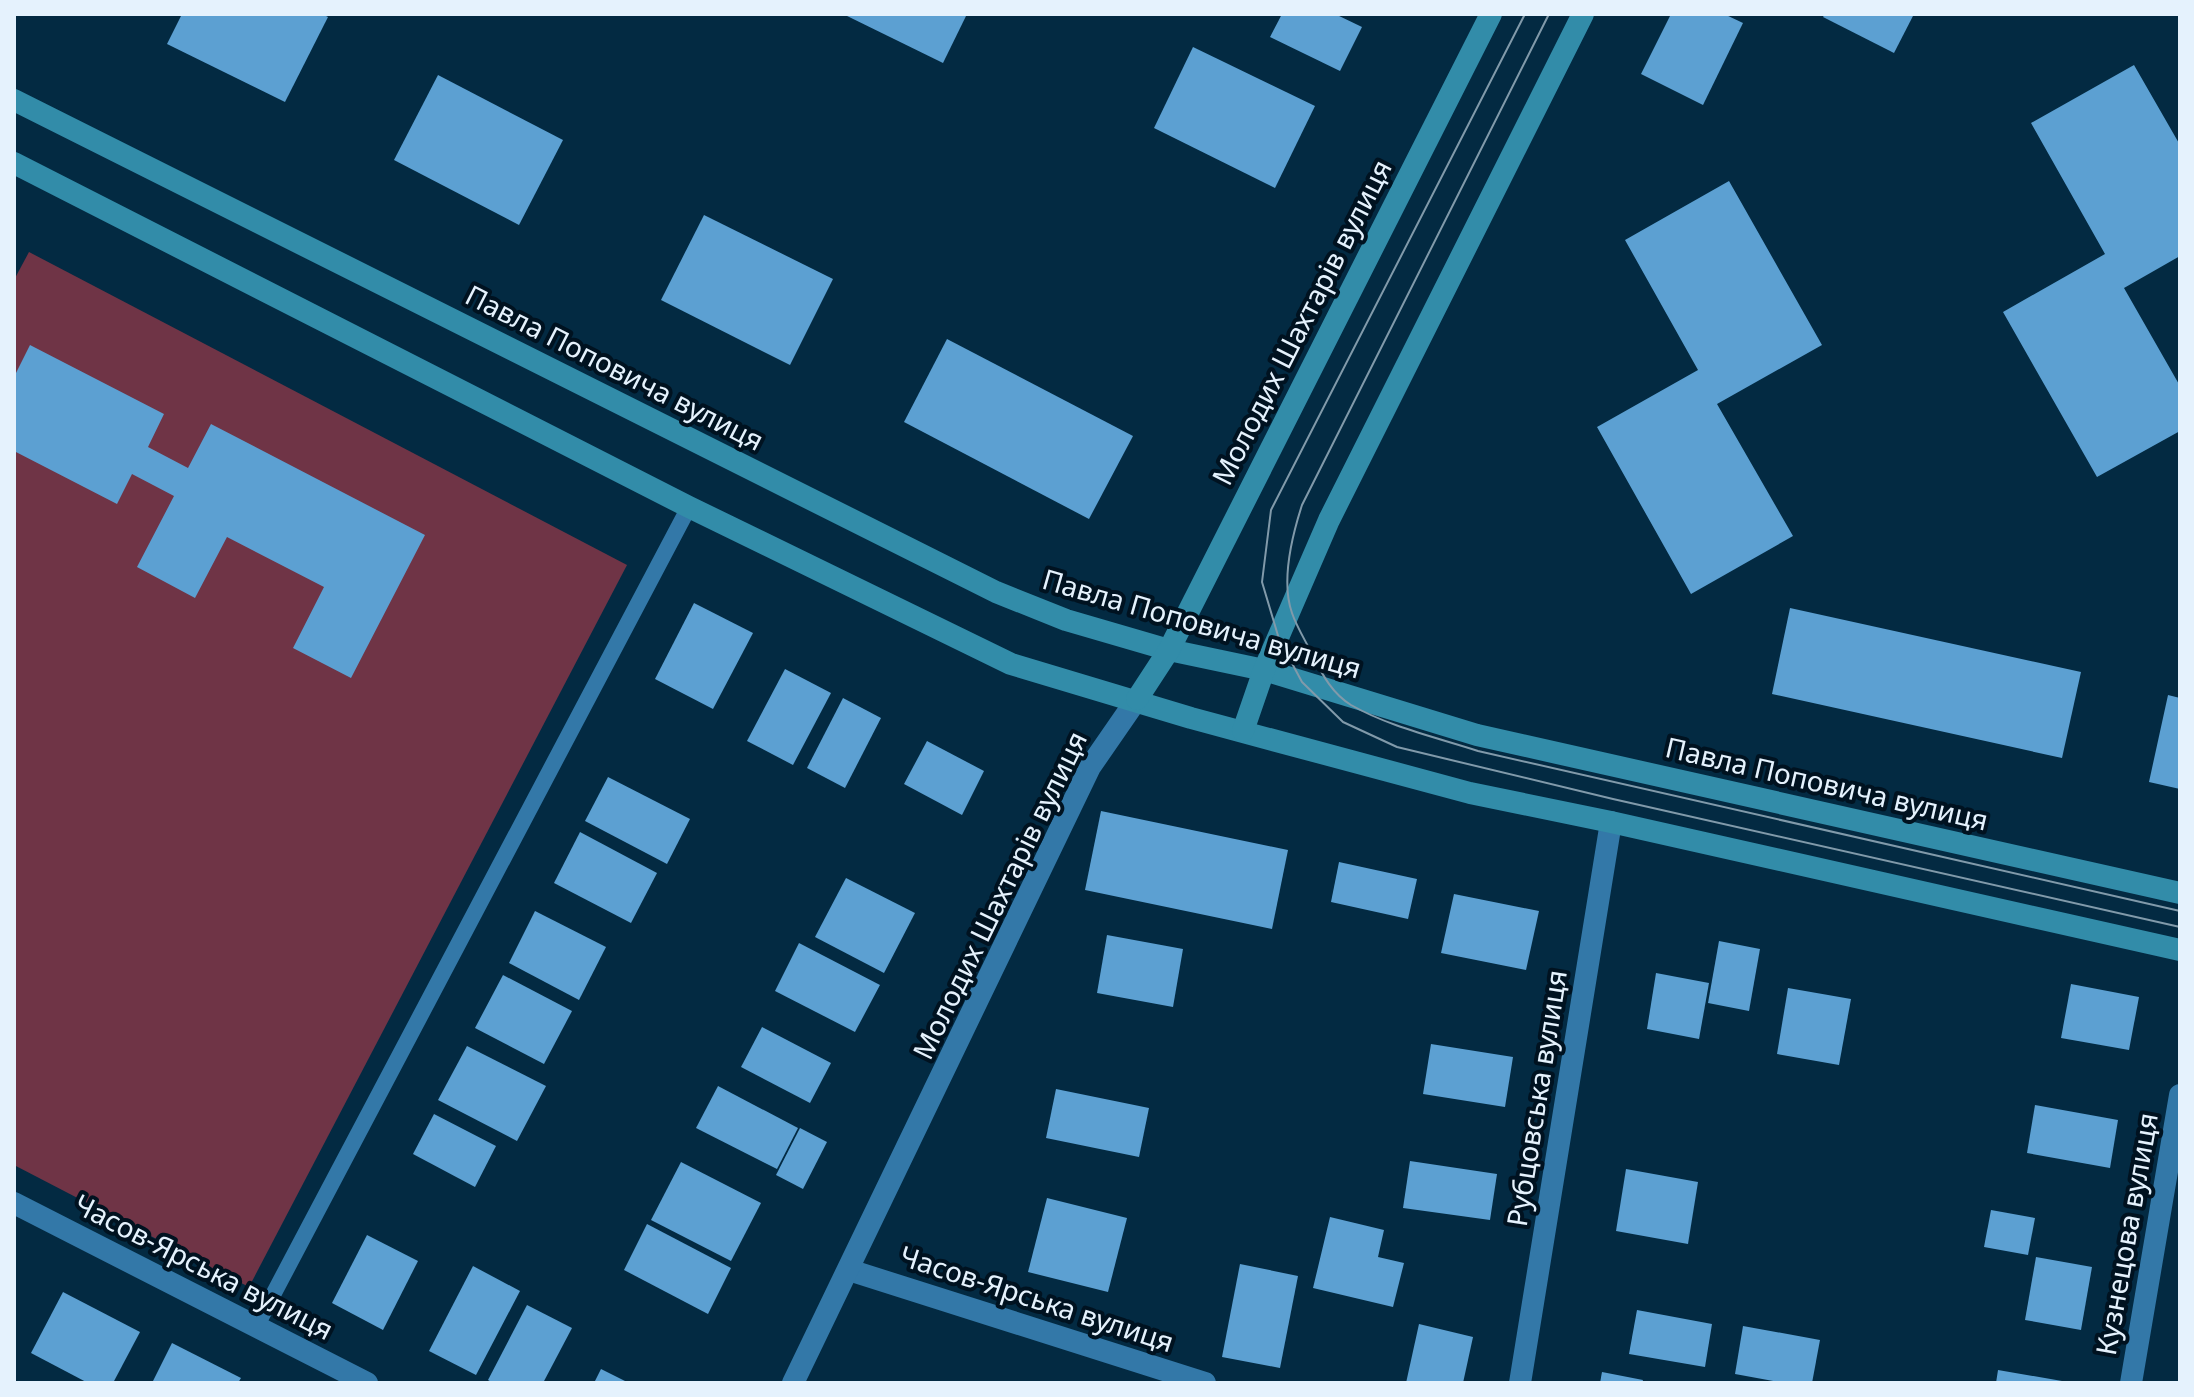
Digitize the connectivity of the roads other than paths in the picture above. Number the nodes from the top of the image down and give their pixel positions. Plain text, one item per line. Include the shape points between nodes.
1 (1491, 14) edge
2 (1583, 14) edge
3 (14, 100) edge
4 (14, 163) edge
5 (689, 507) junction
6 (1169, 650) junction
7 (1264, 670) junction
8 (1137, 699) junction
9 (1243, 731) junction
10 (1611, 822) junction
11 (2180, 893) edge
12 (2180, 950) edge
13 (2180, 1095) edge
14 (14, 1203) edge
15 (849, 1270) junction
16 (256, 1327) junction
17 (367, 1383) edge
18 (793, 1383) edge
19 (1205, 1383) edge
20 (1520, 1383) edge
21 (2131, 1383) edge

1 - 6 main road, Молодих Шахтарів вулиця
2 - 7 main road via 1329,520
3 - 6 main road, Павла Поповича вулиця via 996,592 1066,620
4 - 5 main road
5 - 8 main road via 1011,664
5 - 16 lane
6 - 7 main road, Павла Поповича вулиця
6 - 8 main road, Молодих Шахтарів вулиця
7 - 9 main road
7 - 11 main road, Павла Поповича вулиця via 1477,735
8 - 9 main road
8 - 15 street, Молодих Шахтарів вулиця via 1090,767
9 - 10 main road via 1470,793
10 - 12 main road
10 - 20 street, Рубцовська вулиця
13 - 21 street, Кузнецова вулиця
14 - 16 street, Часов-Ярська вулиця
15 - 18 street, Молодих Шахтарів вулиця
15 - 19 street, Часов-Ярська вулиця
16 - 17 street, Часов-Ярська вулиця

